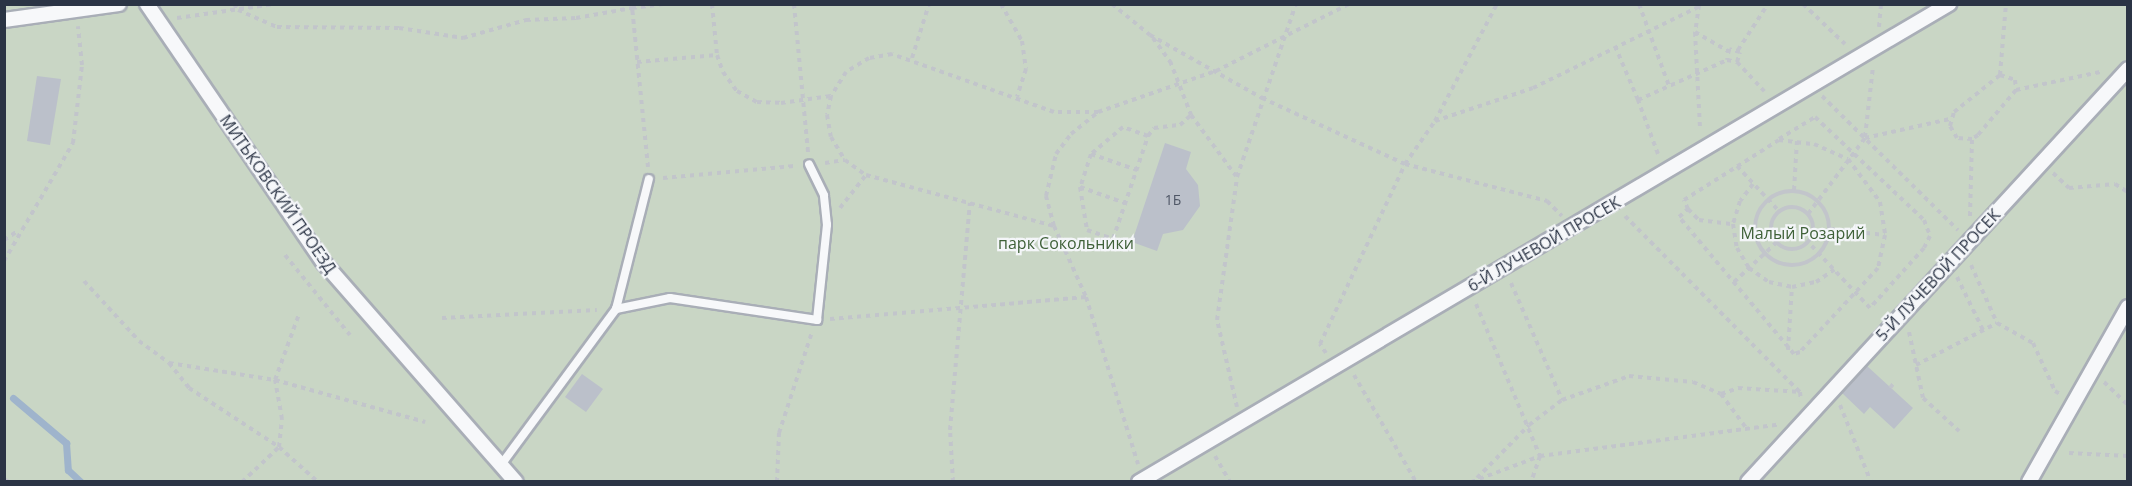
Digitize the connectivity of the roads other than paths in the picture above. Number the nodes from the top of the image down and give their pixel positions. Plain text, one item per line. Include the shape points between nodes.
1 (119, 4) edge
2 (147, 4) edge
3 (1949, 4) edge
4 (4, 21) edge
5 (2127, 69) edge
6 (809, 164) road end
7 (649, 179) road end
8 (2127, 307) edge
9 (616, 309) junction
10 (501, 465) junction
11 (1141, 480) edge
12 (516, 482) edge
13 (1748, 482) edge
14 (2029, 482) edge

1 - 4 street
2 - 10 street, МИТЬКОВСКИЙ ПРОЕЗД via 324,263
3 - 11 street, 6-Й ЛУЧЕВОЙ ПРОСЕК
5 - 13 street, 5-Й ЛУЧЕВОЙ ПРОСЕК
6 - 9 lane via 824,195 827,225 817,320 670,298
7 - 9 lane
8 - 14 street
9 - 10 lane
10 - 12 street, МИТЬКОВСКИЙ ПРОЕЗД

